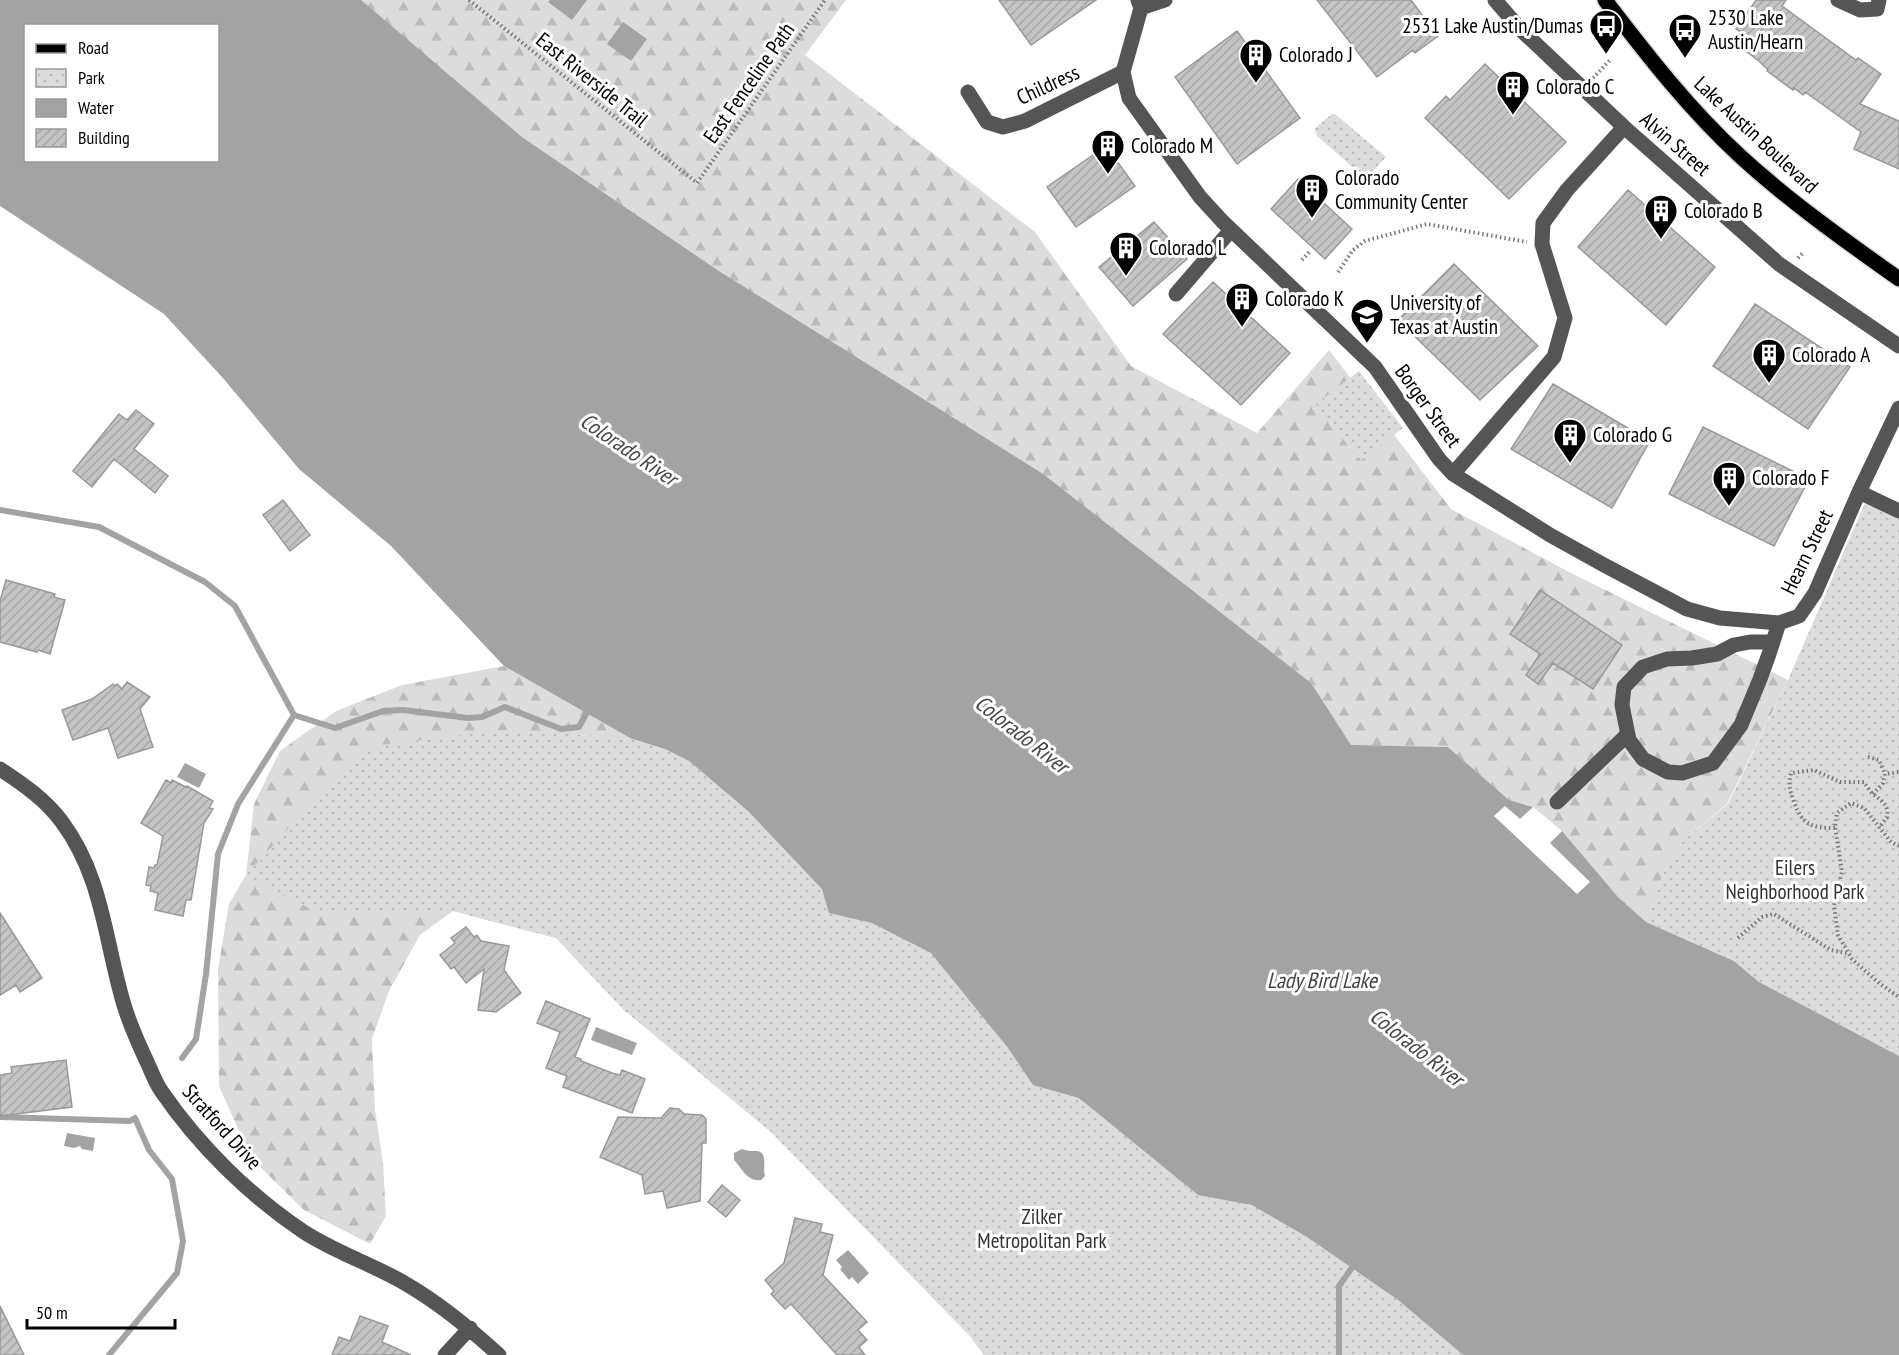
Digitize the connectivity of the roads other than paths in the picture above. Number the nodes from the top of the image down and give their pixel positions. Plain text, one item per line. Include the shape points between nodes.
1 (1165, 0) edge
2 (1495, 0) edge
3 (1605, 0) edge
4 (1838, 0) edge
5 (1880, 0) edge
6 (1140, 4) edge
7 (1123, 72) junction
8 (968, 92) dead end
9 (1624, 127) junction
10 (1232, 230) junction
11 (1899, 279) edge
12 (1176, 294) dead end
13 (1899, 346) edge
14 (1899, 408) edge
15 (1453, 474) junction
16 (1859, 492) junction
17 (1899, 512) edge
18 (1799, 616) joint
19 (1779, 623) junction
20 (1773, 642) junction
21 (1628, 735) junction
22 (0, 770) edge
23 (1557, 802) dead end
24 (470, 1328) junction
25 (446, 1355) edge
26 (499, 1355) edge

1 - 6 street
2 - 9 street, Alvin Street via 1520,29
3 - 11 main road, Lake Austin Boulevard via 1685,100 1740,155 1814,218
4 - 5 street via 1860,10 1876,9
6 - 7 street
7 - 8 street, Childress via 1025,121 1003,127 987,122
7 - 10 street, Borger Street via 1129,98 1200,197
9 - 13 street, Alvin Street via 1779,264
9 - 15 street via 1543,223 1542,244 1566,318 1554,357
10 - 12 street
10 - 15 street, Borger Street via 1375,367
14 - 16 street, Hearn Street
15 - 19 street, Borger Street via 1550,535 1687,609 1720,618
16 - 17 street
16 - 18 street, Hearn Street via 1815,593
18 - 19 street, Borger Street
19 - 20 street
20 - 21 street via 1734,645 1717,654 1667,658 1643,667 1624,687 1622,705
20 - 21 street via 1742,725 1713,763 1683,773 1668,772 1643,759
21 - 23 street
22 - 24 street, Stratford Drive via 32,791 61,820 76,843 91,872 124,1006 140,1048 161,1091 191,1130 263,1201 303,1231 339,1253 399,1280
24 - 25 street
24 - 26 street, Stratford Drive

